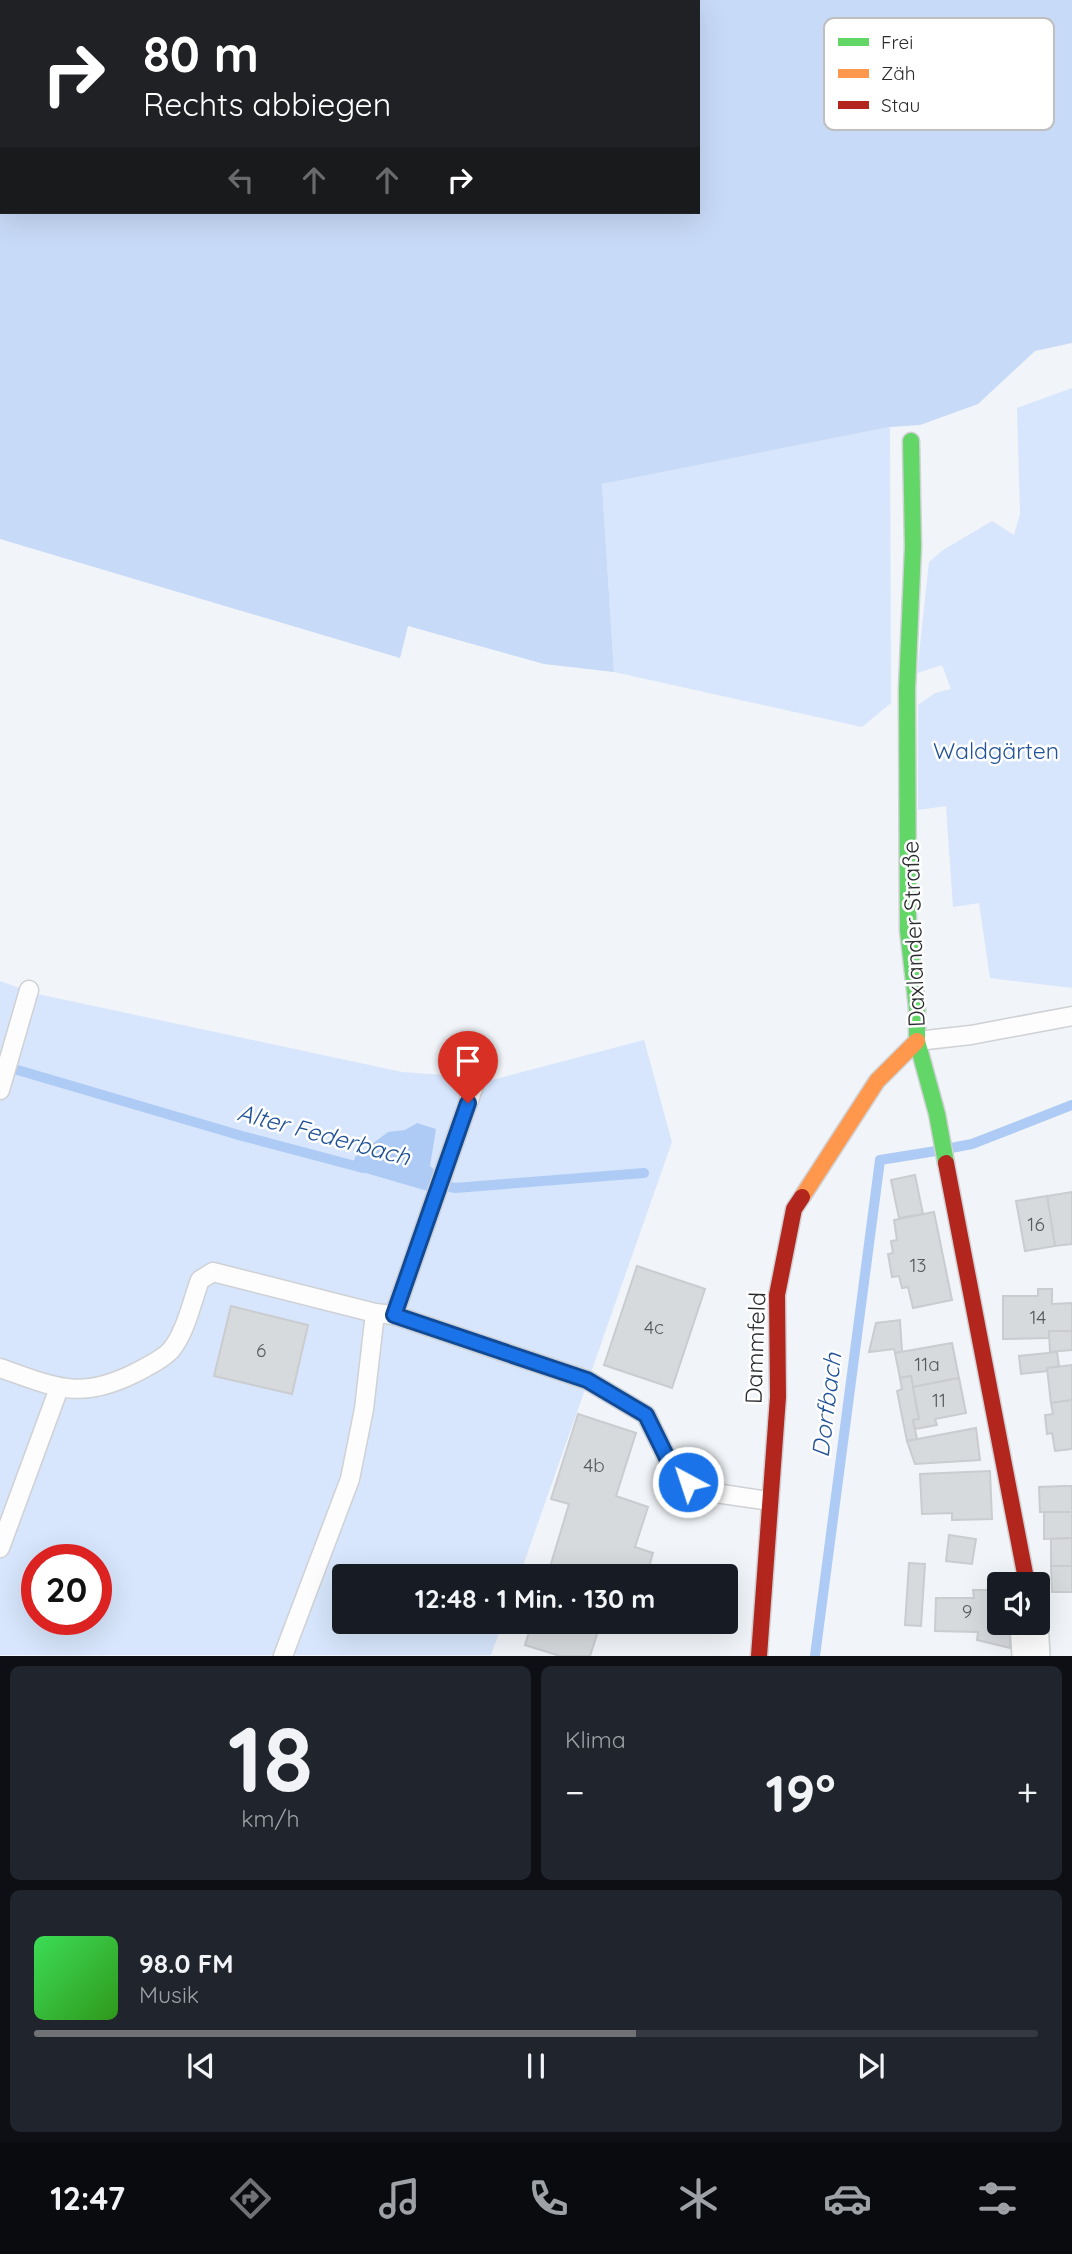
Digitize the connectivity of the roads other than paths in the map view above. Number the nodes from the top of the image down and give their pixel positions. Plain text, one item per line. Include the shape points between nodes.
1 (911, 442) dead end
2 (29, 990) dead end
3 (1072, 1017) edge
4 (917, 1041) junction
5 (476, 1080) dead end
6 (0, 1090) edge
7 (375, 1313) junction
8 (394, 1315) junction
9 (0, 1368) edge
10 (59, 1388) junction
11 (769, 1501) junction
12 (0, 1548) edge
13 (1025, 1572) edge
14 (1030, 1635) edge
15 (282, 1656) edge
16 (759, 1656) edge
17 (1031, 1656) edge

1 - 4 street, Daxlander Straße via 908,930
2 - 6 lane
3 - 4 lane
4 - 11 street, Dammfeld via 877,1081 794,1209 777,1295 778,1397
4 - 13 street, Daxlander Straße via 937,1114
5 - 8 lane
7 - 8 lane
7 - 10 lane via 213,1272 200,1280 180,1333 160,1359 98,1388
7 - 15 lane via 350,1479
8 - 11 lane via 587,1380 646,1415 674,1472 711,1501
9 - 10 lane
10 - 12 lane
11 - 16 street, Dammfeld
14 - 17 street

